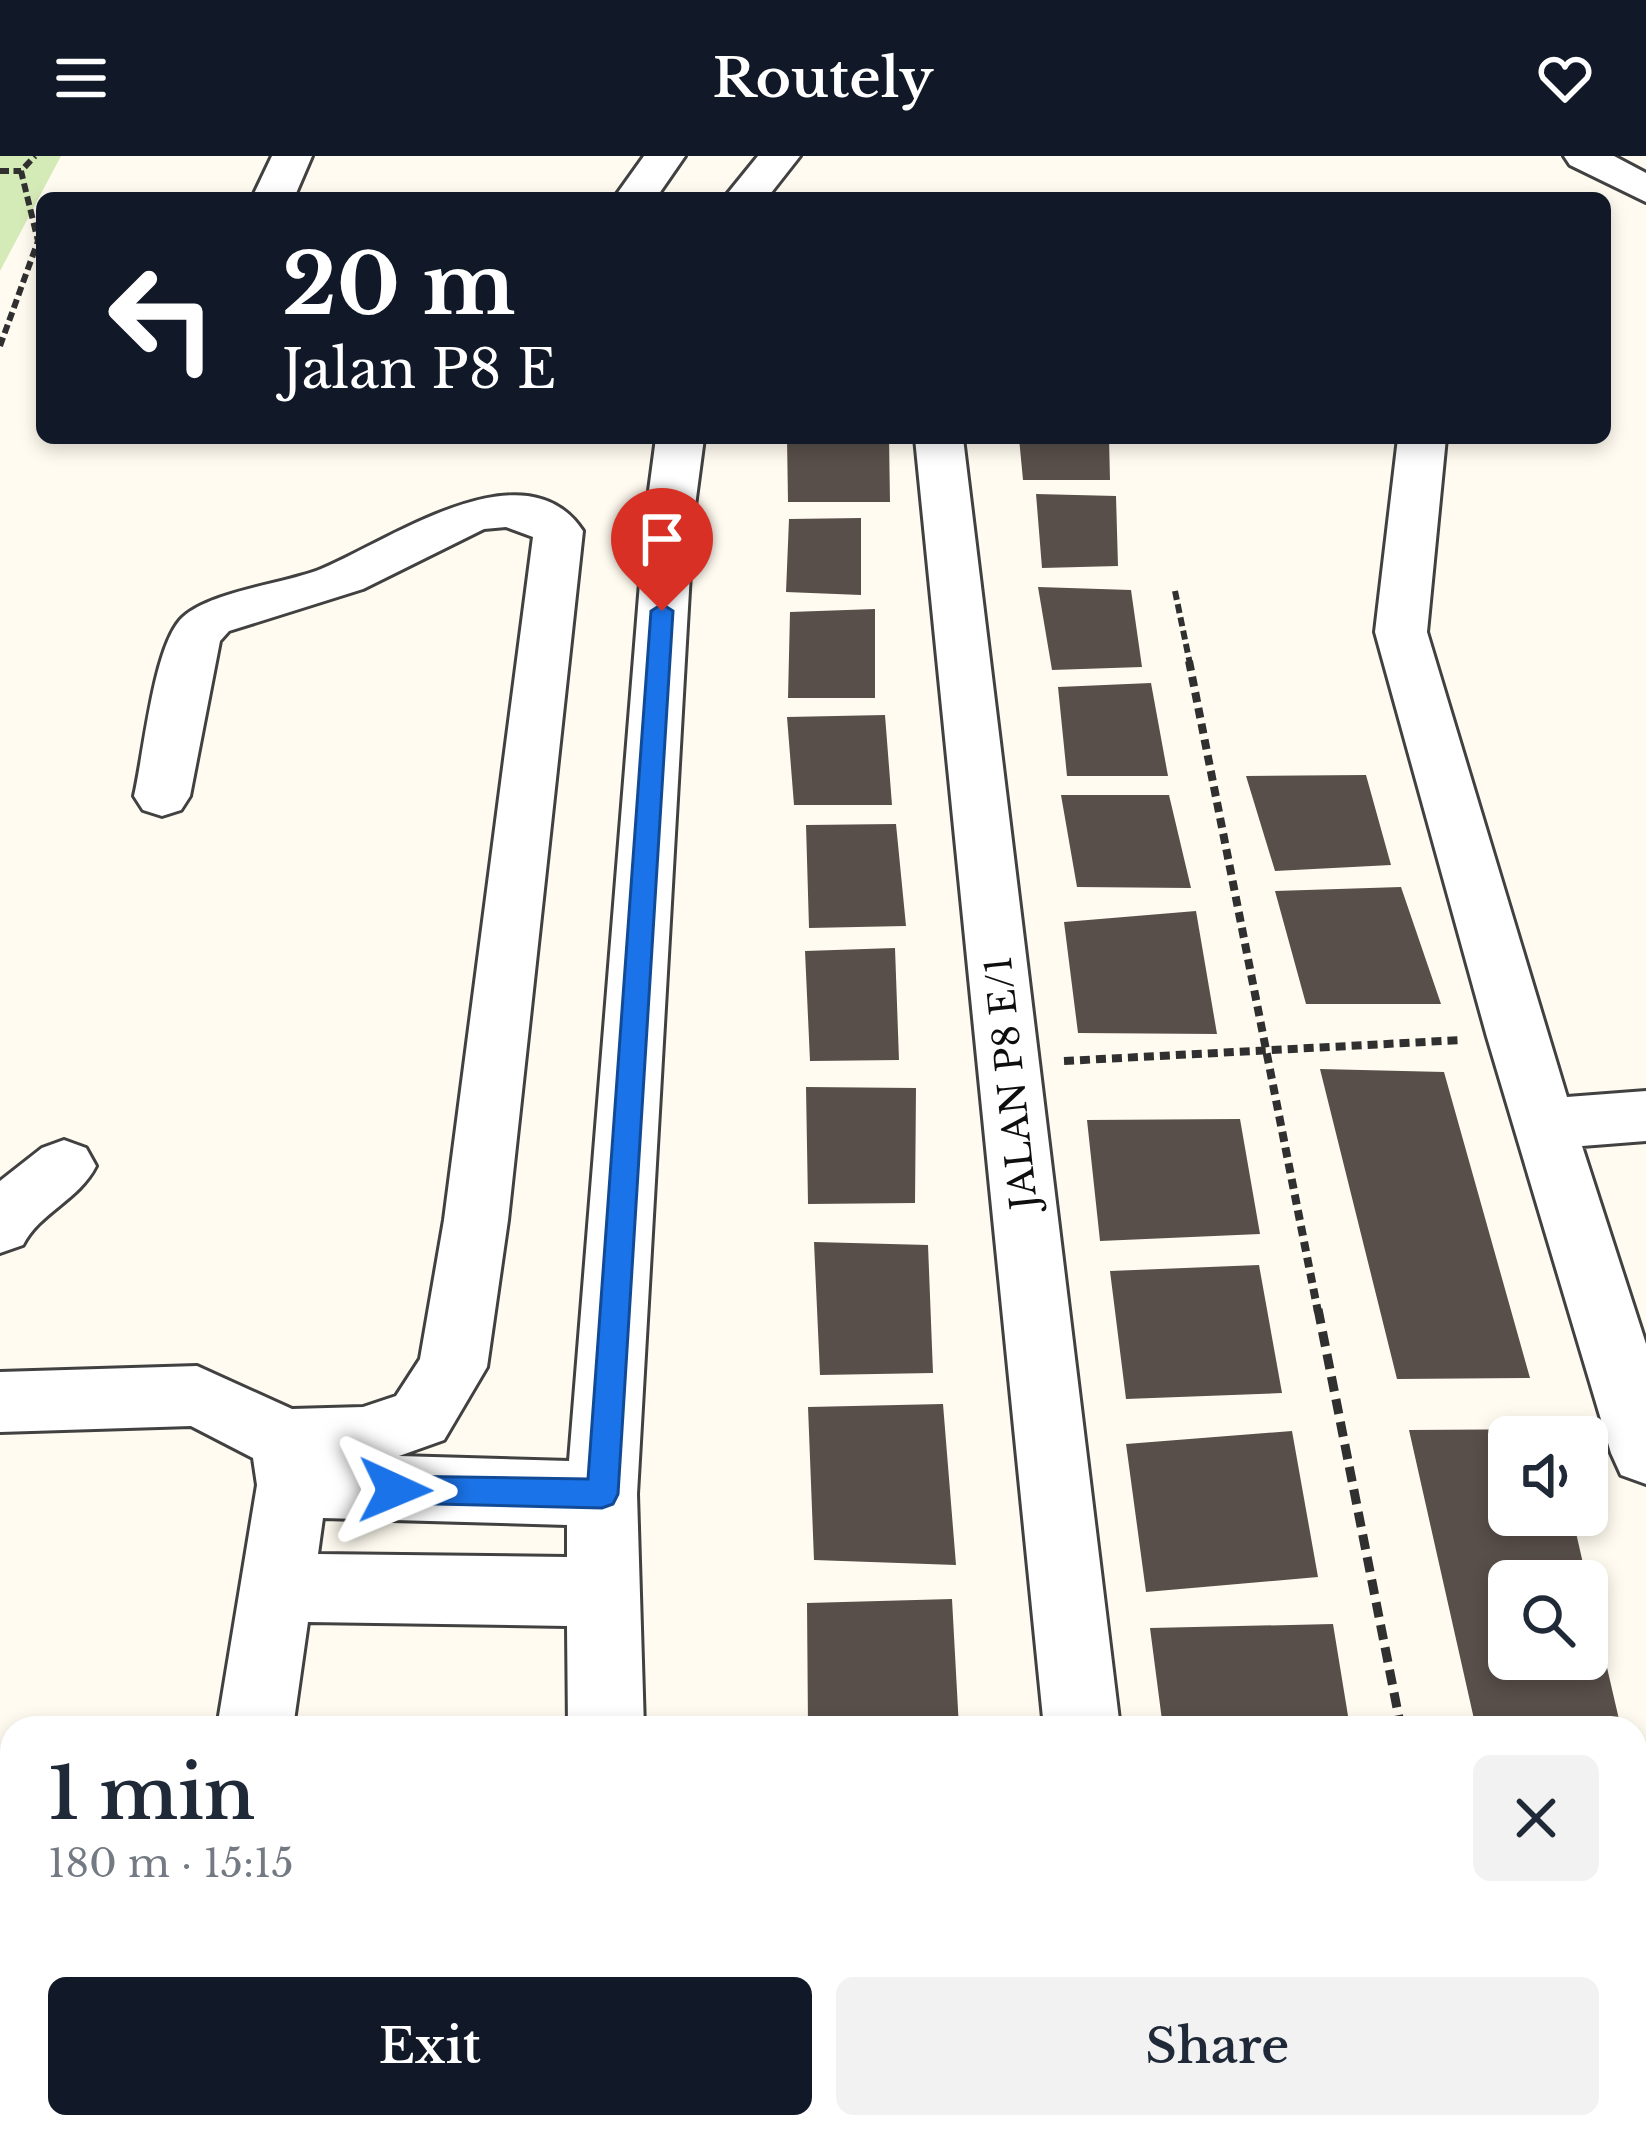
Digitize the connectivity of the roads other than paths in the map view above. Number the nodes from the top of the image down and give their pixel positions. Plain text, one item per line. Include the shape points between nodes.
1 (292, 156) edge
2 (665, 156) edge
3 (780, 156) edge
4 (1584, 156) edge
5 (1646, 190) edge
6 (276, 192) edge
7 (639, 192) edge
8 (750, 192) edge
9 (679, 444) edge
10 (940, 444) edge
11 (1421, 444) edge
12 (162, 796) dead end
13 (1646, 1116) edge
14 (1548, 1124) junction
15 (64, 1166) dead end
16 (0, 1226) edge
17 (0, 1402) edge
18 (1646, 1453) edge
19 (289, 1463) junction
20 (602, 1494) junction
21 (278, 1587) junction
22 (602, 1592) junction
23 (257, 1716) edge
24 (606, 1716) edge
25 (1081, 1716) edge

1 - 6 street
2 - 7 street
3 - 8 street
4 - 5 street
9 - 20 street
10 - 25 street, JALAN P8 E/1
11 - 14 street via 1401,632
12 - 19 street via 195,636 212,619 346,578 445,525 480,516 538,514 558,532 453,1367 420,1418
13 - 14 street
14 - 18 street
15 - 16 street
17 - 19 street via 197,1396
19 - 20 street
19 - 21 street
20 - 22 street
21 - 22 street
21 - 23 street
22 - 24 street

